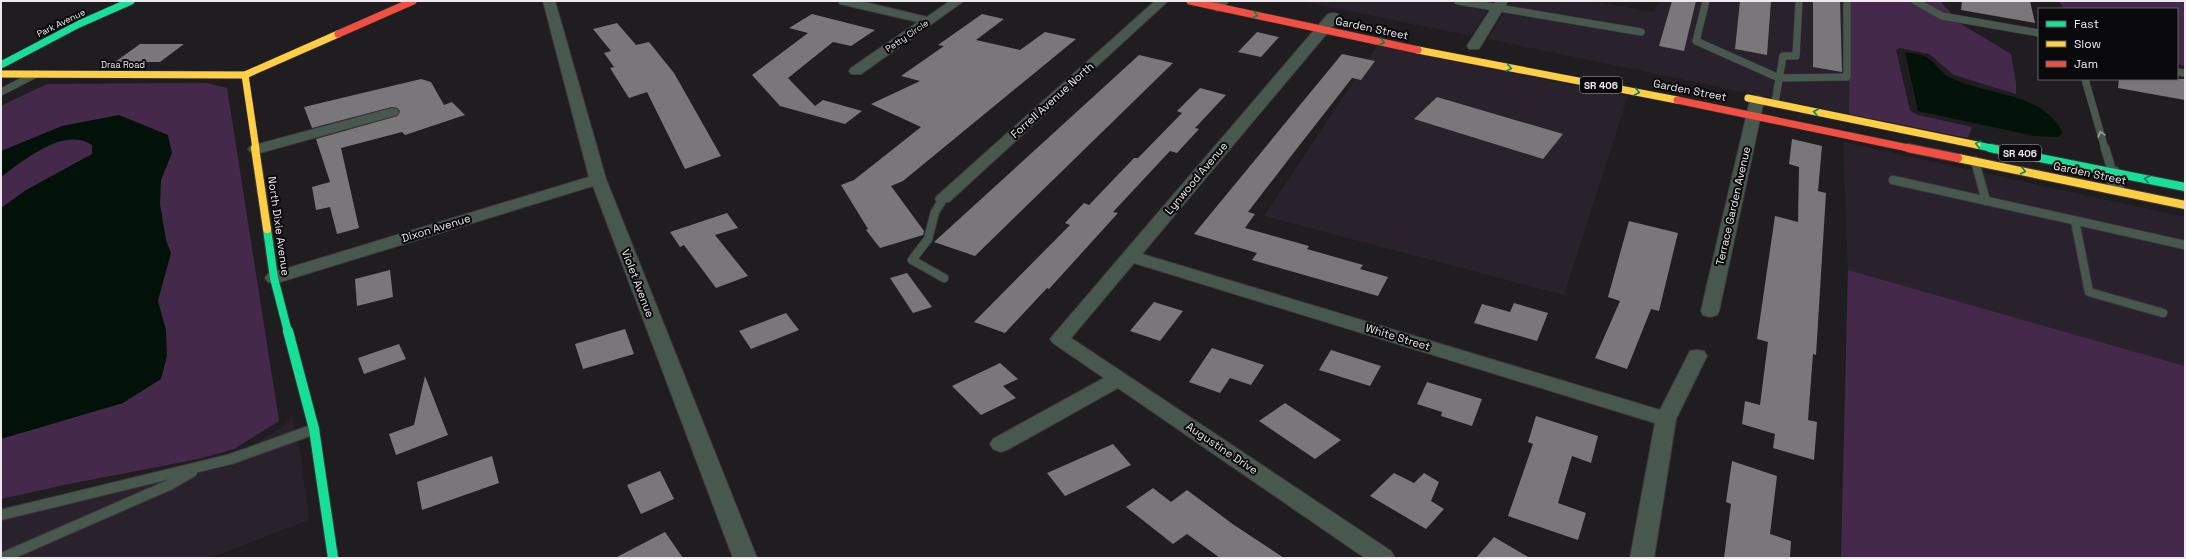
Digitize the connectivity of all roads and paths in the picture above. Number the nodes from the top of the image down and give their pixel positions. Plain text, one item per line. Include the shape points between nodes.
1 (131, 1) edge
2 (413, 1) edge
3 (844, 1) edge
4 (958, 1) edge
5 (1162, 1) edge
6 (1190, 1) edge
7 (1458, 1) edge
8 (1706, 1) edge
9 (1799, 1) edge
10 (1847, 1) edge
11 (1915, 1) edge
12 (554, 2) edge
13 (1220, 4) edge
14 (1500, 4) edge
15 (1331, 17) dead end
16 (928, 21) junction
17 (1322, 30) junction
18 (1640, 32) dead end
19 (2038, 33) edge
20 (1474, 46) dead end
21 (1, 65) edge
22 (856, 71) dead end
23 (1, 74) edge
24 (36, 74) junction
25 (245, 75) junction
26 (1779, 78) junction
27 (2085, 80) edge
28 (1, 92) edge
29 (1775, 103) junction
30 (1750, 104) junction
31 (392, 112) dead end
32 (256, 149) junction
33 (1975, 161) junction
34 (2112, 172) junction
35 (598, 178) junction
36 (1893, 180) dead end
37 (2185, 187) edge
38 (2118, 191) junction
39 (943, 199) joint
40 (1986, 201) junction
41 (2185, 205) edge
42 (2075, 221) junction
43 (2185, 245) edge
44 (1130, 256) junction
45 (274, 278) junction
46 (944, 278) dead end
47 (1710, 311) dead end
48 (2164, 313) dead end
49 (1060, 339) joint
50 (1697, 356) dead end
51 (1119, 379) junction
52 (1666, 418) junction
53 (314, 429) junction
54 (1001, 444) dead end
55 (202, 466) junction
56 (1, 515) edge
57 (2, 558) edge
58 (333, 558) edge
59 (746, 558) edge
60 (1383, 558) edge
61 (1642, 558) edge

1 - 21 street, Park Avenue via 79,24
2 - 25 street
3 - 16 street
4 - 16 street, Petty Circle
5 - 39 street, Forrell Avenue North
6 - 13 street, Garden Street / SR 406
7 - 14 lane
8 - 26 lane via 1696,41
9 - 26 lane via 1796,56 1782,56
10 - 26 lane via 1846,77
11 - 19 lane via 1942,16
12 - 35 street, Violet Avenue
13 -> 17 street, Garden Street / SR 406
14 - 18 lane
14 - 20 street
15 - 17 street, Lynwood Avenue
16 - 22 street, Petty Circle
17 -> 30 street, Garden Street / SR 406
17 - 44 street, Lynwood Avenue
23 - 24 street, Draa Road
24 - 25 street, Draa Road
24 - 28 lane
25 - 32 street, North Dixie Avenue
26 - 29 lane
34 -> 27 lane
29 - 30 street, Garden Street / SR 406
34 -> 29 street, Garden Street / SR 406
30 - 33 street, Garden Street / SR 406
30 - 47 street, Terrace Garden Avenue
31 - 32 street
32 - 45 street, North Dixie Avenue
33 -> 38 street, Garden Street / SR 406
33 - 40 lane
37 -> 34 street, Garden Street / SR 406
34 - 38 street
35 - 45 street, Dixon Avenue
35 - 59 street, Violet Avenue
36 - 40 lane
38 - 41 street, Garden Street / SR 406
39 - 46 lane via 934,210 931,231 926,241 912,260
40 - 42 lane
42 - 43 lane
42 - 48 lane via 2089,292
44 - 49 street, Lynwood Avenue
44 - 52 street, White Street
45 - 53 street, North Dixie Avenue
49 - 51 street, Augustine Drive
50 - 52 street
51 - 54 street
51 - 60 street, Augustine Drive
52 - 61 street
53 - 55 lane via 231,459
53 - 58 street, North Dixie Avenue
55 - 56 lane
55 - 57 lane via 168,485

